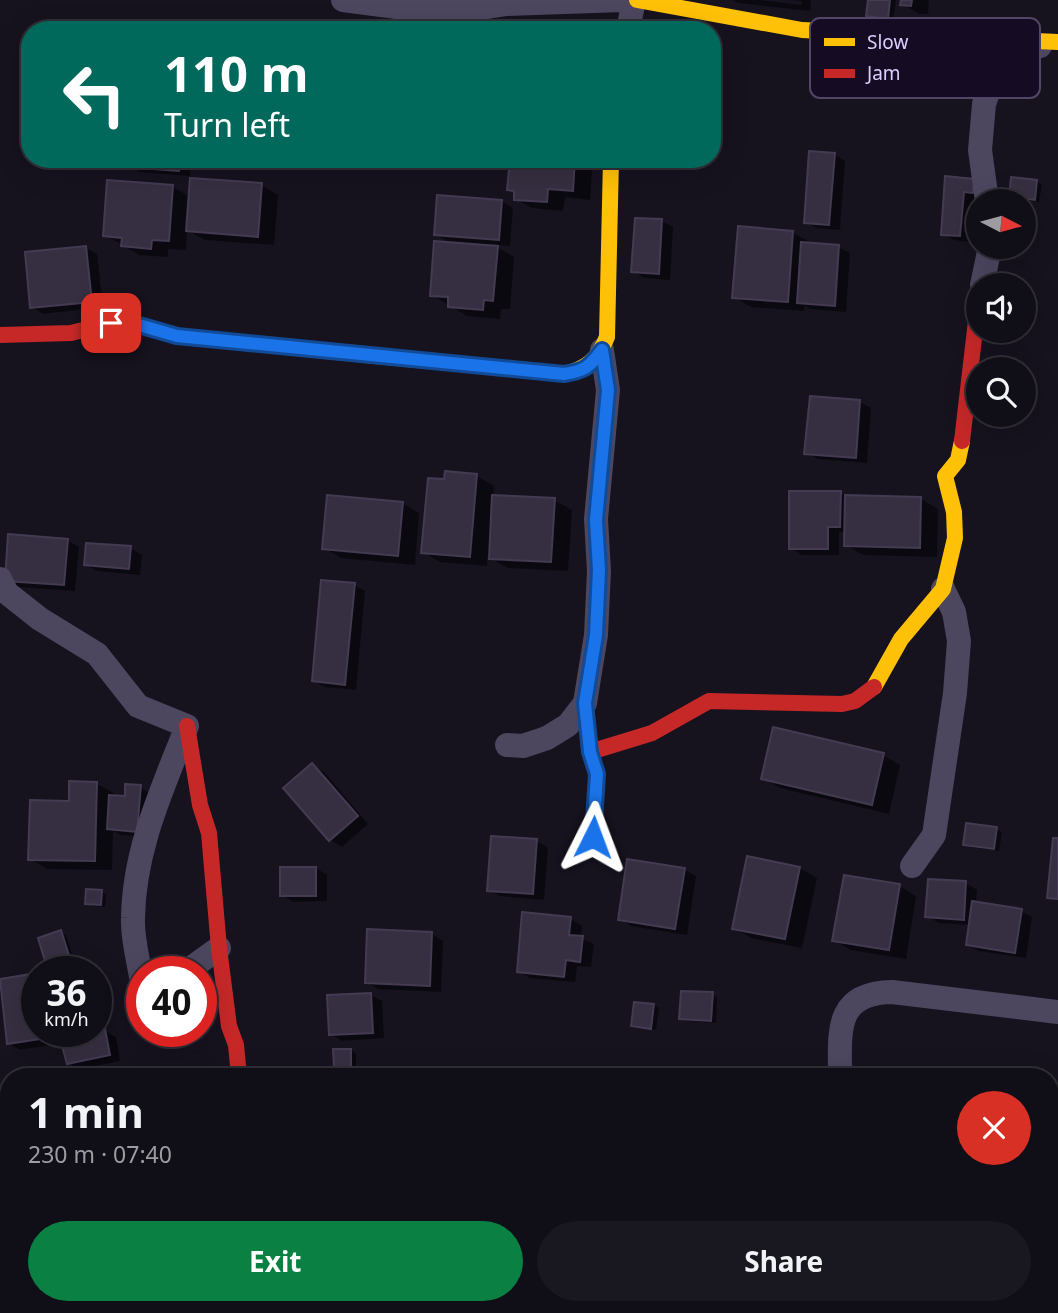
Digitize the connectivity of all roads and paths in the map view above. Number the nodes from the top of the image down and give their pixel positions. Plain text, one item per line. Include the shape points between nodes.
1 (343, 0) edge
2 (623, 0) edge
3 (636, 0) edge
4 (630, 21) edge
5 (810, 30) edge
6 (1040, 42) edge
7 (1058, 43) edge
8 (1040, 46) edge
9 (986, 98) edge
10 (611, 168) edge
11 (985, 189) edge
12 (0, 335) edge
13 (974, 343) edge
14 (602, 350) junction
15 (0, 579) edge
16 (943, 589) junction
17 (585, 703) junction
18 (187, 726) junction
19 (507, 745) dead end
20 (590, 752) junction
21 (593, 837) dead end
22 (912, 866) dead end
23 (219, 948) junction
24 (138, 956) edge
25 (208, 956) edge
26 (1058, 1012) edge
27 (238, 1068) edge
28 (840, 1068) edge

1 - 2 street via 461,11 507,4
3 - 4 street
3 - 5 street
6 - 7 street
7 - 8 street
9 - 11 street via 980,150
10 - 14 street via 607,337
12 - 14 street via 71,333 132,323 177,336 564,374 581,371
13 - 16 street via 963,439 958,460 945,476 955,538
14 - 17 street via 608,390 596,520 597,622
15 - 18 street via 7,593 40,619 97,654 138,706
16 - 20 street via 901,639 876,685 855,701 709,701 652,733
16 - 22 street via 954,612 959,641 955,693 934,835
17 - 19 street via 568,725 547,737 523,746
17 - 20 street
18 - 23 street via 209,833
18 - 24 street via 148,824 135,883 132,922
20 - 21 street via 597,774
23 - 25 street
23 - 27 street
26 - 28 street via 892,992 865,997 851,1006 842,1020

